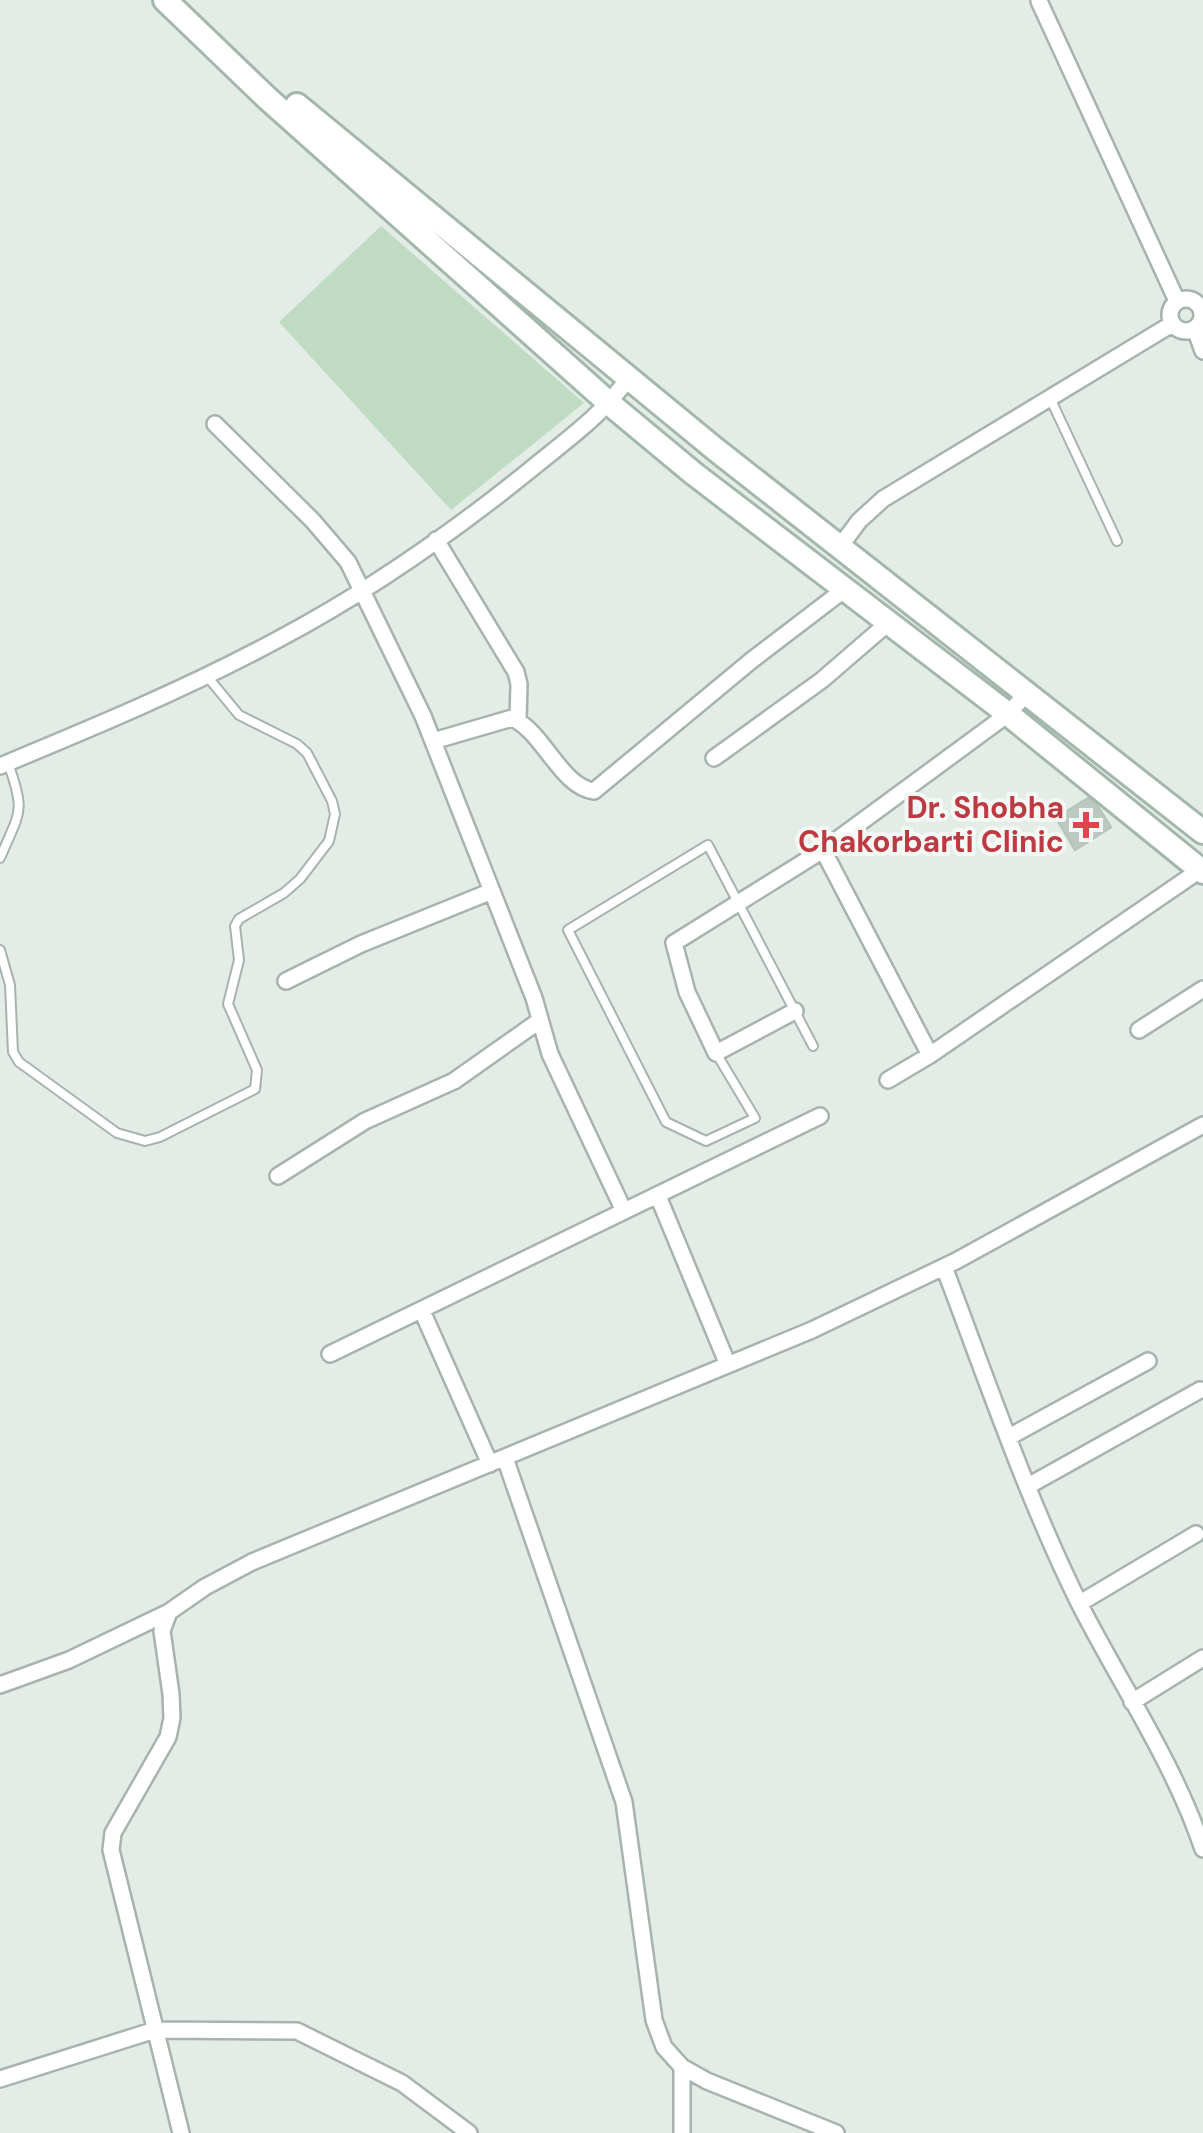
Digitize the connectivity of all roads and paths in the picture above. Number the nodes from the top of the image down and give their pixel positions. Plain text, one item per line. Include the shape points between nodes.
1 (166, 0) edge
2 (185, 0) edge
3 (1039, 1) edge
4 (1176, 301) junction
5 (1201, 305) edge
6 (1172, 324) junction
7 (1195, 330) junction
8 (1203, 351) edge
9 (629, 377) junction
10 (1050, 398) junction
11 (610, 404) junction
12 (215, 424) dead end
13 (436, 540) junction
14 (1117, 541) dead end
15 (839, 548) junction
16 (360, 589) junction
17 (844, 590) junction
18 (888, 623) junction
19 (206, 675) junction
20 (1026, 694) junction
21 (1008, 714) junction
22 (518, 720) junction
23 (433, 741) junction
24 (714, 758) dead end
25 (4, 764) edge
26 (1203, 832) edge
27 (822, 850) junction
28 (0, 858) edge
29 (1202, 871) edge
30 (492, 891) junction
31 (738, 901) junction
32 (0, 950) edge
33 (286, 981) dead end
34 (1203, 989) edge
35 (796, 1011) junction
36 (539, 1020) junction
37 (1139, 1030) dead end
38 (813, 1046) dead end
39 (716, 1054) junction
40 (930, 1055) junction
41 (888, 1080) dead end
42 (820, 1116) dead end
43 (1203, 1126) edge
44 (278, 1176) dead end
45 (658, 1196) junction
46 (624, 1211) junction
47 (944, 1267) junction
48 (422, 1311) junction
49 (330, 1354) dead end
50 (1148, 1361) dead end
51 (728, 1365) junction
52 (1200, 1390) dead end
53 (1009, 1436) junction
54 (498, 1461) junction
55 (1028, 1486) junction
56 (1196, 1534) dead end
57 (1080, 1604) junction
58 (169, 1612) junction
59 (1203, 1658) edge
60 (0, 1685) edge
61 (1132, 1702) junction
62 (1203, 1848) edge
63 (155, 2030) junction
64 (682, 2067) junction
65 (0, 2079) edge
66 (182, 2133) edge
67 (469, 2133) edge
68 (682, 2133) edge
69 (836, 2133) edge

1 - 11 main road
2 - 9 main road via 276,88
3 - 4 street
4 - 5 street
4 - 6 street via 1169,312
5 - 7 street
6 - 7 street via 1182,332
6 - 10 street
7 - 8 street
9 - 11 street
9 - 15 main road
10 - 14 lane
10 - 15 street via 883,499
11 - 13 street
11 - 17 main road
12 - 16 street via 330,539
13 - 16 street
13 - 22 street via 516,672
15 - 20 main road
16 - 19 street
16 - 23 street
17 - 18 main road
17 - 22 street via 594,791 575,782
18 - 21 main road
18 - 24 street
19 - 25 street
19 - 32 lane via 238,715 306,753 335,814 329,841 300,879 235,926 239,960 228,1004 256,1070 254,1088 160,1137 146,1141 116,1133 18,1062
20 - 21 street
20 - 26 main road
21 - 27 street
21 - 29 main road
22 - 23 street via 505,718
23 - 30 street
25 - 28 lane via 21,799
27 - 31 street
27 - 40 street
29 - 40 street
30 - 33 street
30 - 36 street
31 - 35 lane
31 - 39 street via 681,936 673,948
31 - 39 lane via 708,845 568,930 666,1122 706,1141 754,1118
34 - 37 street
35 - 38 lane
35 - 39 street
36 - 44 street via 454,1081 366,1121
36 - 46 street
40 - 41 street
42 - 45 street
43 - 47 street
45 - 46 street
45 - 51 street
46 - 48 street
47 - 51 street
47 - 53 street
48 - 49 street
48 - 54 street
50 - 53 street
51 - 54 street
52 - 55 street
53 - 55 street
54 - 58 street via 252,1562
54 - 64 street via 616,1772 634,1856 654,2020 664,2047
55 - 57 street
56 - 57 street
57 - 61 street
58 - 60 street
58 - 63 street via 162,1631 172,1706 168,1736 113,1833 111,1850
59 - 61 street
61 - 62 street
63 - 65 street
63 - 66 street
63 - 67 street via 297,2031 402,2083
64 - 68 street
64 - 69 street

